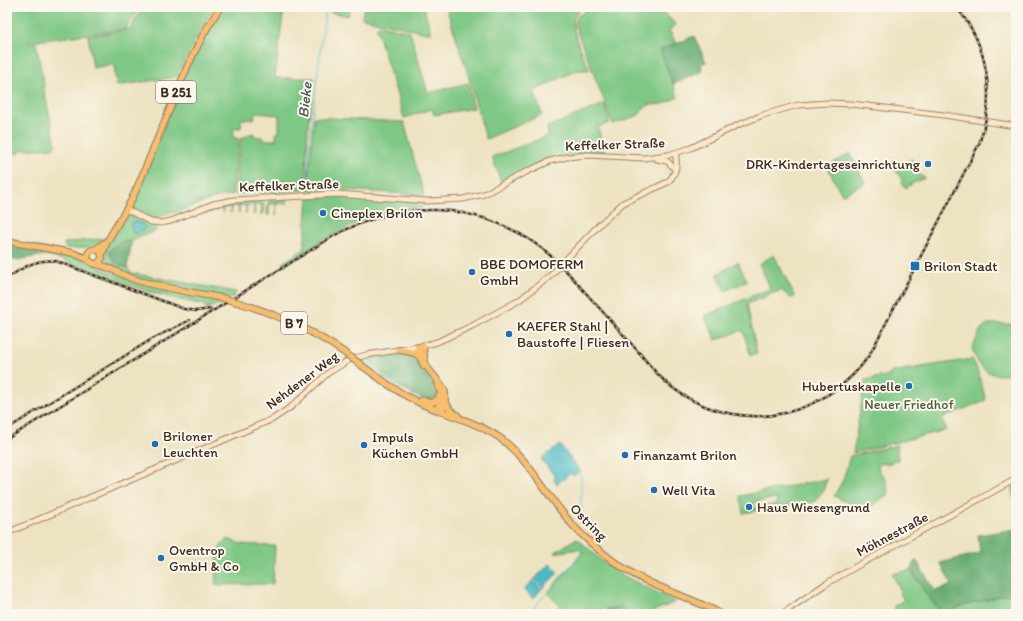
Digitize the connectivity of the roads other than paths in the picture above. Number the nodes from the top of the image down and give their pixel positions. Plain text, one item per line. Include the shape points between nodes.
1 (220, 7) edge
2 (1016, 126) edge
3 (674, 154) junction
4 (644, 158) junction
5 (673, 167) junction
6 (673, 176) junction
7 (126, 209) junction
8 (108, 240) junction
9 (7, 241) edge
10 (96, 249) junction
11 (89, 251) junction
12 (74, 253) junction
13 (102, 256) junction
14 (87, 259) junction
15 (96, 264) junction
16 (109, 268) junction
17 (421, 346) junction
18 (399, 350) junction
19 (420, 358) junction
20 (438, 384) junction
21 (410, 398) junction
22 (446, 402) junction
23 (439, 411) junction
24 (462, 420) junction
25 (1016, 479) edge
26 (7, 533) edge
27 (721, 614) edge
28 (782, 614) edge

1 - 7 main road, B 251 via 184,72 147,166
2 - 3 street, Keffelker Straße via 851,104 798,105 763,115
3 - 4 street, Keffelker Straße
3 - 5 street
3 - 6 street via 676,169
4 - 5 street via 666,160
4 - 7 street, Keffelker Straße via 592,155 558,159 534,168 484,194 463,199 428,201 332,194 234,200 213,204 161,223 149,221
5 - 6 street
6 - 17 street, Nehdener Weg via 664,185 627,201 612,212 549,277 518,301 450,337
7 - 8 main road, B 251
8 - 10 main road, B 251
8 - 13 main road, B 251
9 - 12 main road, B 7
10 - 11 main road, B 7
10 - 13 main road
11 - 12 main road, B 7
11 - 14 main road
12 - 14 main road, B 7
13 - 15 main road
13 - 16 main road
14 - 15 main road, B 7
15 - 16 main road, B 7
16 - 21 main road, B 7, bridge via 147,283 238,302 288,320 345,353
17 - 18 street, Nehdener Weg
17 - 19 main road
17 - 22 main road, B 7 via 426,365 443,386
18 - 19 main road via 415,353
18 - 26 street, Nehdener Weg via 349,360 328,373 291,407 272,418
19 - 20 main road
20 - 21 main road, B 7 via 440,395 435,402
20 - 23 main road via 443,394
21 - 23 main road, B 7
22 - 23 main road
22 - 24 main road, B 7 via 450,410
23 - 24 main road, B 7
24 - 27 main road, Ostring / B 7 via 488,431 512,449 566,518 610,559 647,582
25 - 28 street, Möhnestraße via 824,585

